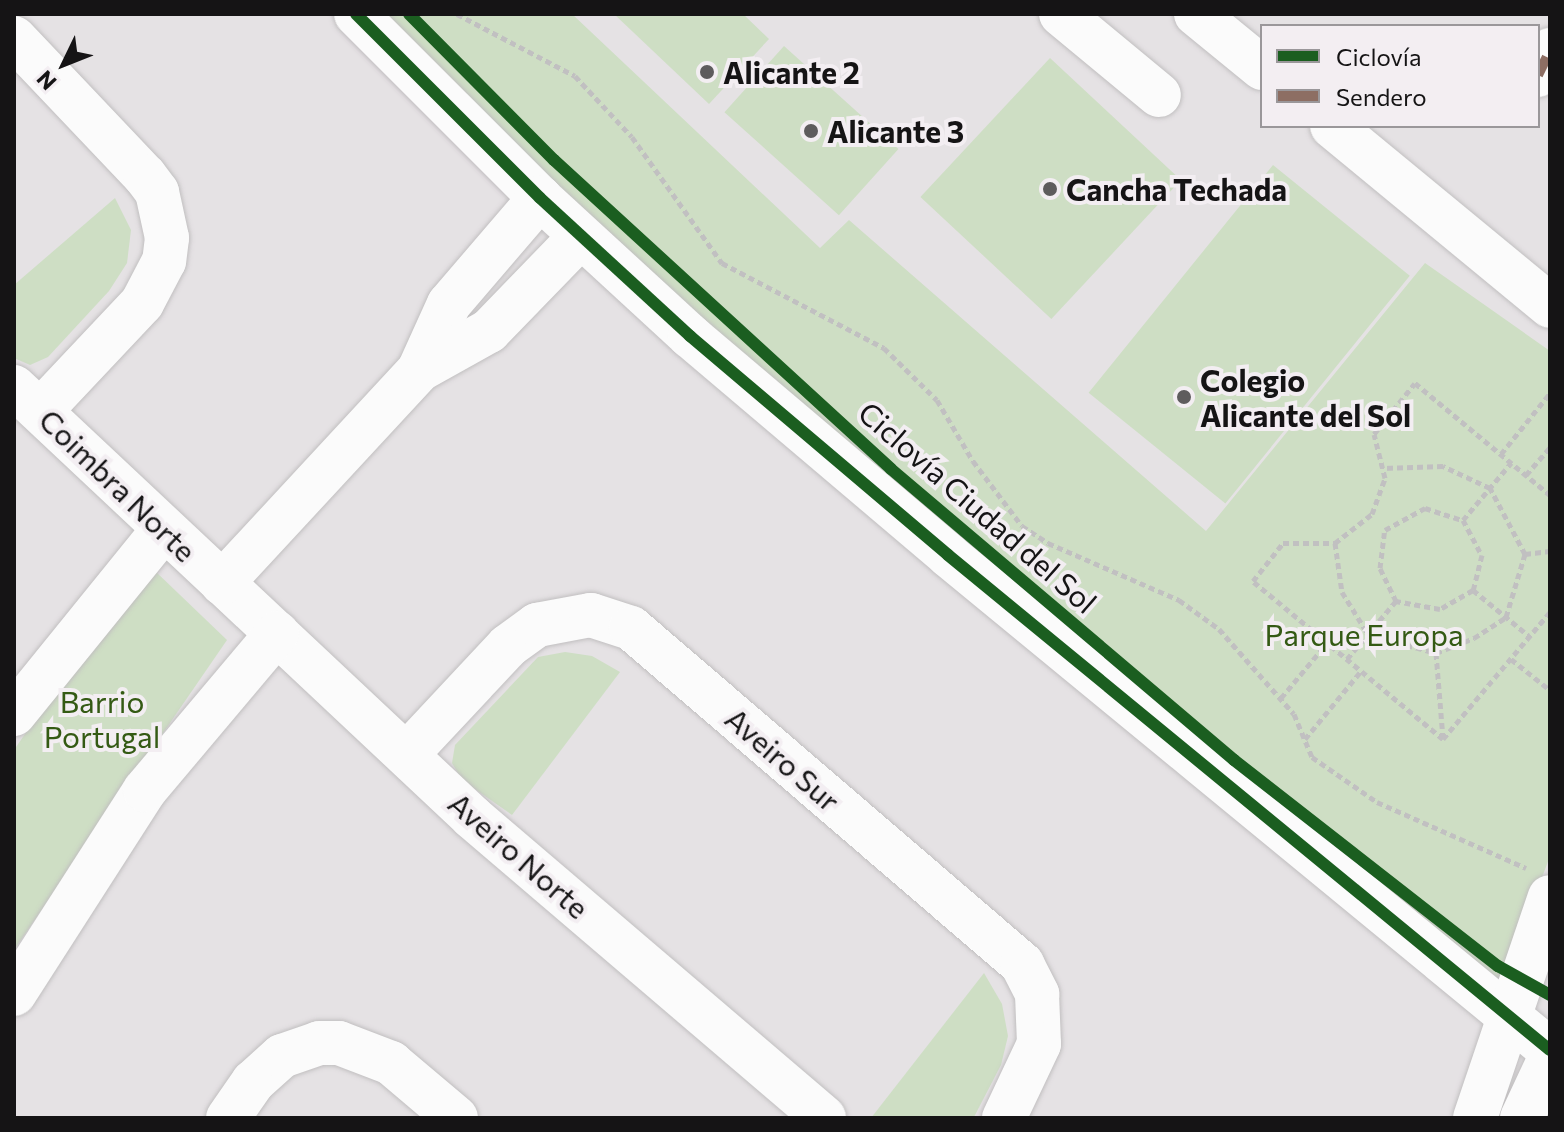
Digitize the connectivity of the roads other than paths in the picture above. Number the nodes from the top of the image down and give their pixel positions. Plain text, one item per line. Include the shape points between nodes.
1 (356, 14) edge
2 (1061, 14) edge
3 (1196, 14) edge
4 (14, 38) edge
5 (1550, 50) edge
6 (1260, 66) edge
7 (1540, 71) edge
8 (1159, 95) dead end
9 (1334, 128) edge
10 (540, 198) junction
11 (580, 237) junction
12 (1550, 306) edge
13 (419, 370) junction
14 (27, 398) edge
15 (163, 530) junction
16 (222, 583) junction
17 (277, 633) junction
18 (14, 714) edge
19 (408, 753) junction
20 (1538, 883) edge
21 (14, 994) edge
22 (1507, 1018) junction
23 (1550, 1050) edge
24 (1550, 1058) edge
25 (228, 1118) edge
26 (456, 1118) edge
27 (824, 1118) edge
28 (1004, 1118) edge
29 (1475, 1118) edge
30 (1522, 1118) edge

1 - 10 street
2 - 8 street
3 - 6 street
4 - 14 street via 145,176 157,192 167,238 164,261 142,303
5 - 7 street
9 - 12 street
10 - 11 street
10 - 13 street via 449,304
11 - 13 street via 489,331
11 - 22 street via 948,555
13 - 16 street
14 - 15 street, Coimbra Norte
15 - 16 street, Coimbra Norte
15 - 18 street
16 - 17 street, Aveiro Norte
17 - 19 street, Aveiro Norte
17 - 21 street via 145,790
19 - 27 street, Aveiro Norte via 472,817
19 - 28 street, Aveiro Sur via 508,646 537,625 591,615 631,628 1022,964 1039,1003 1039,1044
20 - 22 street
22 - 23 street
22 - 29 street
24 - 30 street
25 - 26 street via 267,1067 319,1043 375,1053

